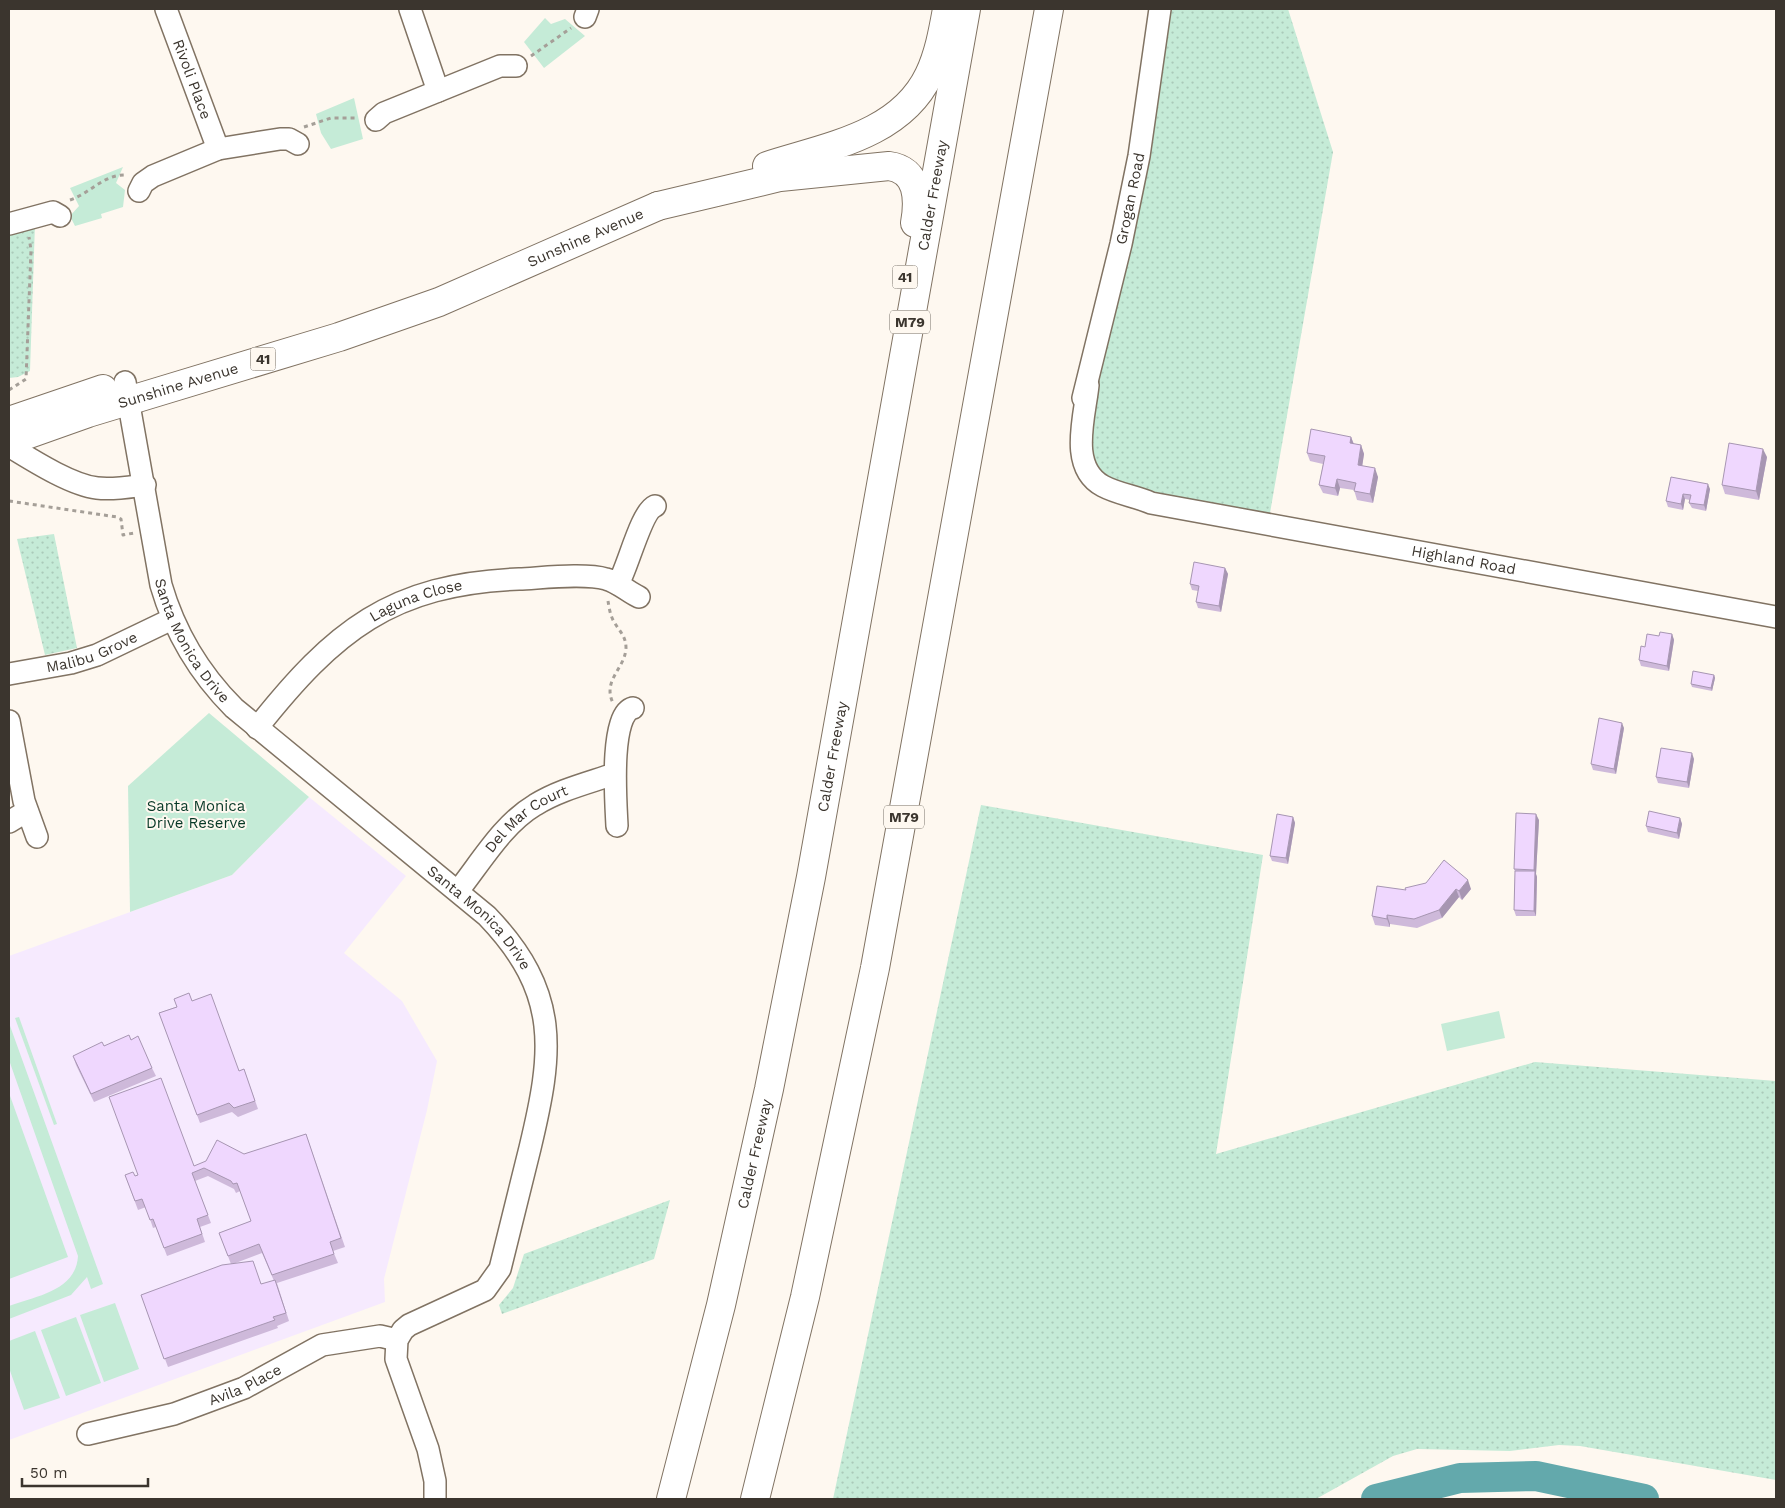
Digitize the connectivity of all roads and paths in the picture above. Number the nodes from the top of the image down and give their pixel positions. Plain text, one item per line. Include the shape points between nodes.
1 (166, 9) edge
2 (410, 9) edge
3 (947, 9) edge
4 (966, 9) edge
5 (1049, 9) edge
6 (1160, 9) edge
7 (587, 13) edge
8 (516, 66) joint
9 (438, 91) junction
10 (376, 120) joint
11 (294, 141) joint
12 (218, 149) junction
13 (141, 187) joint
14 (658, 206) junction
15 (57, 214) joint
16 (16, 221) edge
17 (9, 390) edge
18 (127, 391) junction
19 (9, 420) edge
20 (9, 441) edge
21 (9, 446) edge
22 (1085, 475) joint
23 (144, 485) junction
24 (9, 501) edge
25 (655, 506) dead end
26 (152, 530) junction
27 (618, 584) junction
28 (639, 597) dead end
29 (1776, 617) edge
30 (172, 619) junction
31 (853, 634) junction
32 (9, 674) edge
33 (629, 710) joint
34 (9, 721) edge
35 (257, 728) junction
36 (614, 774) junction
37 (18, 817) edge
38 (618, 826) dead end
39 (37, 837) dead end
40 (458, 891) junction
41 (397, 1340) junction
42 (86, 1435) dead end
43 (436, 1499) edge
44 (671, 1499) edge
45 (755, 1499) edge

1 - 12 street, Rivoli Place
2 - 9 street
3 - 14 main road, 41 via 940,45 929,76 921,90 892,119 855,138 738,175
4 - 31 main road, Calder Freeway / M79
5 - 45 main road, M79 via 876,968 805,1298
6 - 22 street, Grogan Road via 1139,156 1088,385 1072,439 1074,459
7 - 8 path
8 - 9 street via 500,66
9 - 10 street via 384,113
10 - 11 path via 326,119 309,124
11 - 12 street
12 - 13 street via 153,176
13 - 15 path via 130,176 115,175 77,198 56,205
14 - 18 main road, Sunshine Avenue / 41 via 516,271 339,337
14 - 31 main road, 41 via 780,177 845,169 895,167 913,183 918,197 917,214 852,574
15 - 16 street
16 - 17 path via 31,250 26,376 24,381
18 - 19 main road, Sunshine Avenue / 41 via 58,402
18 - 20 main road, Sunshine Avenue / 41
18 - 23 street, Santa Monica Drive
21 - 23 street via 79,483 102,488
22 - 29 street, Highland Road via 1090,488 1102,496 1133,504 1151,503
23 - 26 street, Santa Monica Drive
24 - 26 path via 116,517 121,519 124,535
25 - 27 street via 646,514 630,561
26 - 30 street, Santa Monica Drive via 161,585
27 - 28 street, Laguna Close
27 - 33 path via 608,599 612,618 625,638 626,650 610,689 615,706
27 - 35 street, Laguna Close via 591,577 487,580 415,596 363,621 341,637 301,675
30 - 32 street, Malibu Grove via 97,655
30 - 35 street, Santa Monica Drive via 188,651 215,689
31 - 44 main road, Calder Freeway / M79 via 811,877 769,1089 721,1305
33 - 36 street via 622,720
34 - 37 street
35 - 40 street, Santa Monica Drive
36 - 38 street
36 - 40 street, Del Mar Court via 557,794 529,809 501,836
37 - 39 street
40 - 41 street, Santa Monica Drive via 502,931 525,963 545,1026 546,1072 496,1277 480,1294 410,1325
41 - 42 street, Avila Place via 380,1336 322,1345 244,1388 174,1414
41 - 43 street via 396,1359 433,1465

